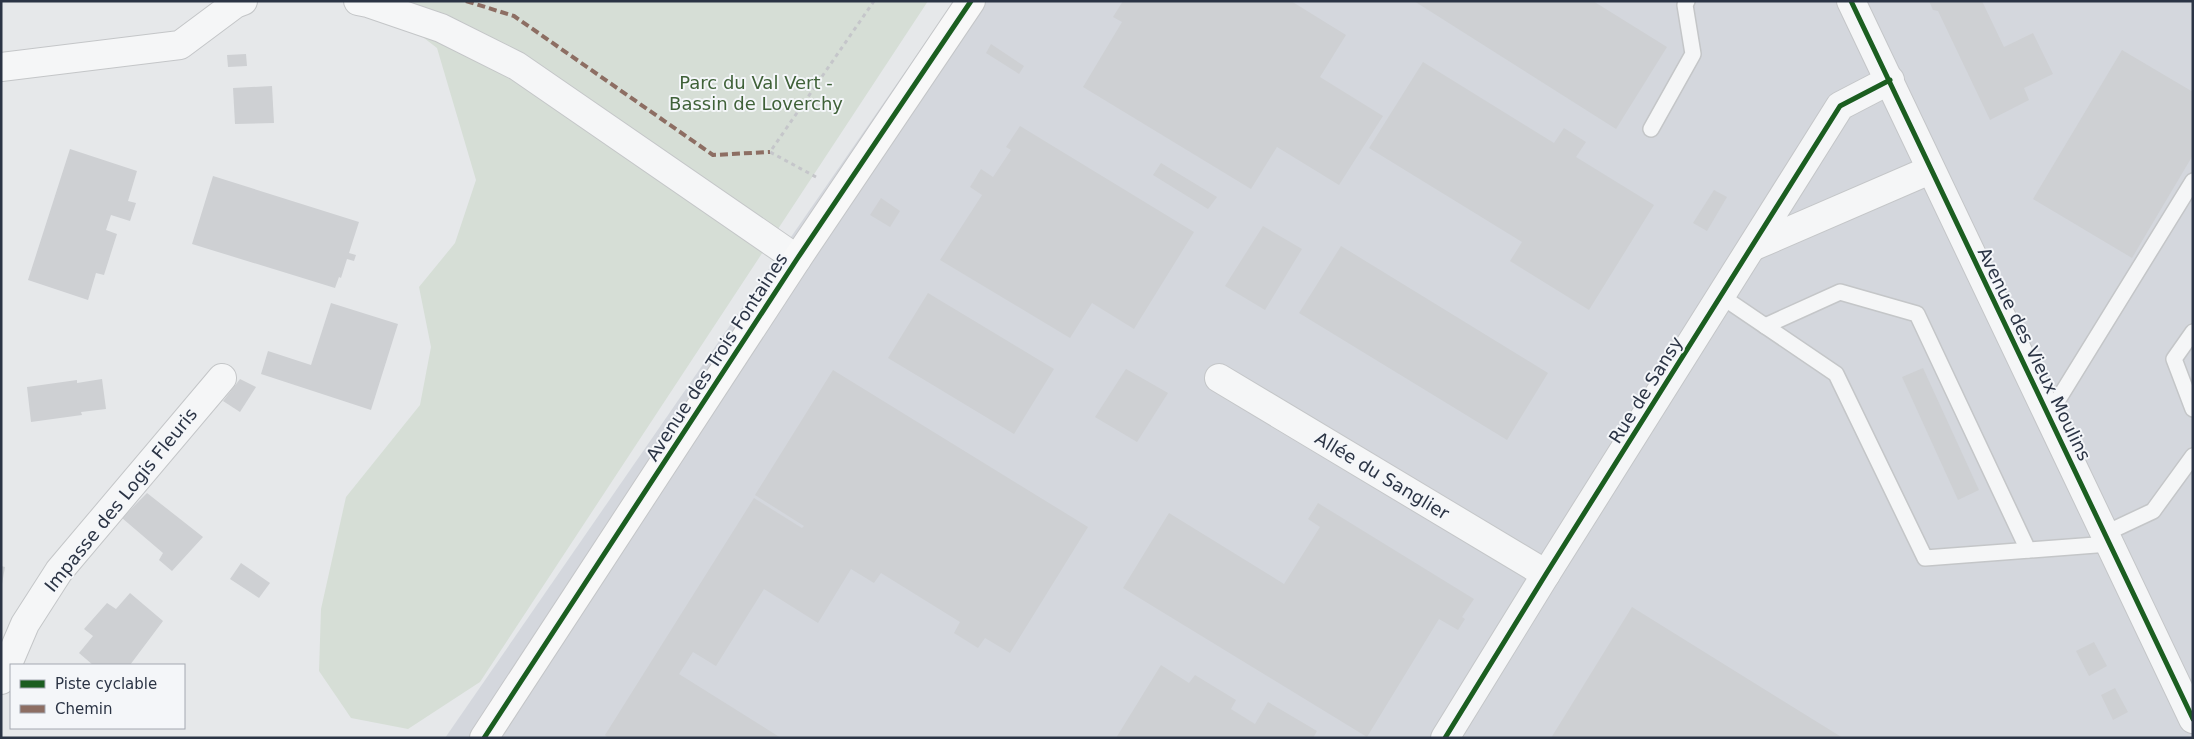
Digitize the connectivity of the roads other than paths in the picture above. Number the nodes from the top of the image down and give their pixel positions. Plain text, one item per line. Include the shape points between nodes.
1 (243, 1) edge
2 (358, 1) edge
3 (971, 1) edge
4 (1687, 1) edge
5 (1852, 1) edge
6 (1, 66) edge
7 (1890, 80) junction
8 (1650, 129) dead end
9 (1930, 170) junction
10 (2193, 181) edge
11 (1752, 247) junction
12 (797, 259) junction
13 (1722, 296) junction
14 (1765, 326) junction
15 (2193, 332) edge
16 (222, 378) dead end
17 (1219, 378) dead end
18 (2193, 409) edge
19 (2048, 416) junction
20 (2193, 456) edge
21 (2107, 539) junction
22 (2028, 550) junction
23 (1546, 574) junction
24 (1, 680) edge
25 (2193, 719) edge
26 (484, 735) edge
27 (1445, 738) edge

1 - 6 street via 180,45
2 - 12 street, Avenue des Trois Fontaines via 440,28 517,66
3 - 12 street, Avenue des Trois Fontaines
4 - 8 lane via 1685,5 1694,54
5 - 7 street, Avenue des Vieux Moulins
7 - 9 street, Avenue des Vieux Moulins
7 - 11 street, Rue de Sansy via 1840,106
9 - 11 street
9 - 19 street, Avenue des Vieux Moulins
10 - 19 lane
11 - 13 street, Rue de Sansy
12 - 26 street, Avenue des Trois Fontaines
13 - 14 lane
13 - 23 street, Rue de Sansy
14 - 22 lane via 1836,374 1925,558
14 - 22 lane via 1840,292 1916,314
15 - 18 lane via 2174,359
16 - 24 street, Impasse des Logis Fleuris via 60,571 25,624
17 - 23 street, Allée du Sanglier
19 - 21 street, Avenue des Vieux Moulins
20 - 21 lane via 2153,511
21 - 22 lane
21 - 25 street, Avenue des Vieux Moulins
23 - 27 street, Rue de Sansy

